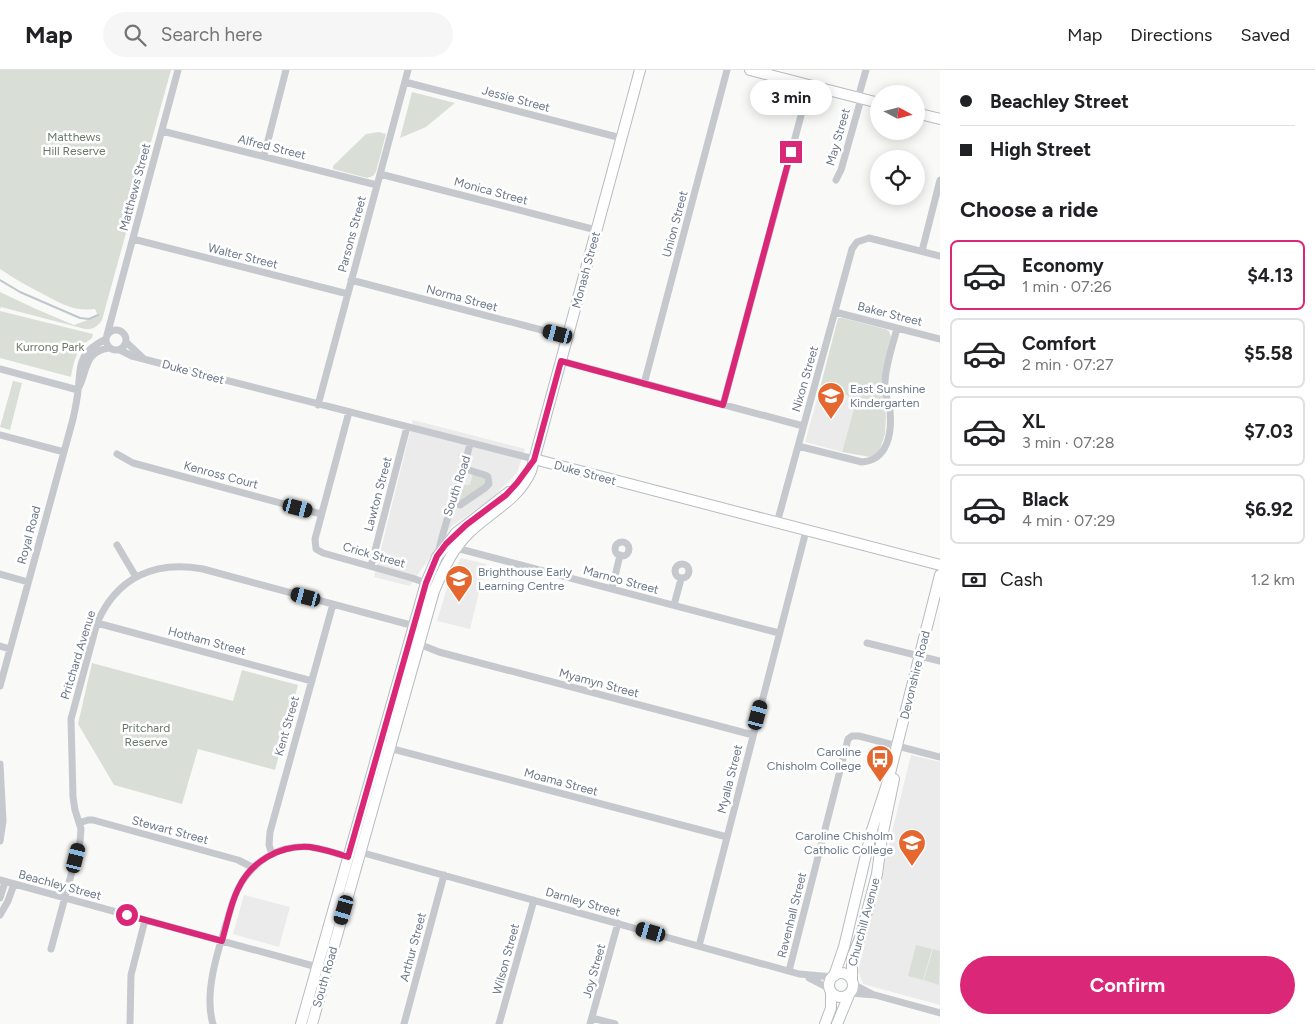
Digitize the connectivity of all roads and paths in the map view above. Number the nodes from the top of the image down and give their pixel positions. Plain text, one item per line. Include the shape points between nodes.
1 (178, 70) edge
2 (286, 70) edge
3 (408, 70) edge
4 (728, 70) edge
5 (750, 70) edge
6 (866, 70) edge
7 (638, 74) edge
8 (405, 82) junction
9 (809, 86) junction
10 (859, 98) junction
11 (870, 101) edge
12 (925, 115) edge
13 (940, 119) edge
14 (162, 130) junction
15 (621, 138) junction
16 (264, 156) junction
17 (380, 174) junction
18 (836, 180) dead end
19 (940, 180) edge
20 (377, 185) junction
21 (596, 230) junction
22 (133, 239) junction
23 (922, 251) junction
24 (940, 256) edge
25 (351, 280) junction
26 (348, 294) junction
27 (114, 310) junction
28 (835, 312) junction
29 (897, 328) junction
30 (119, 331) junction
31 (106, 337) junction
32 (568, 337) junction
33 (940, 339) edge
34 (126, 342) junction
35 (108, 348) junction
36 (120, 350) junction
37 (143, 358) junction
38 (561, 361) junction
39 (0, 369) edge
40 (644, 384) junction
41 (78, 390) junction
42 (318, 405) junction
43 (723, 405) junction
44 (349, 412) junction
45 (803, 426) junction
46 (407, 427) junction
47 (0, 437) edge
48 (470, 444) junction
49 (798, 446) junction
50 (64, 452) junction
51 (117, 454) dead end
52 (534, 460) junction
53 (462, 468) junction
54 (453, 503) junction
55 (321, 514) junction
56 (777, 523) junction
57 (806, 531) junction
58 (117, 545) dead end
59 (456, 548) junction
60 (620, 555) dead end
61 (437, 556) junction
62 (371, 566) junction
63 (940, 566) edge
64 (0, 574) edge
65 (940, 576) edge
66 (136, 577) junction
67 (681, 579) dead end
68 (28, 582) junction
69 (426, 583) junction
70 (612, 589) junction
71 (940, 594) edge
72 (333, 604) junction
73 (674, 605) junction
74 (932, 607) junction
75 (97, 623) junction
76 (418, 627) junction
77 (779, 633) junction
78 (867, 643) dead end
79 (419, 644) junction
80 (0, 646) edge
81 (10, 649) junction
82 (439, 652) junction
83 (416, 654) junction
84 (920, 656) junction
85 (940, 661) edge
86 (312, 681) junction
87 (0, 686) edge
88 (753, 735) junction
89 (897, 746) junction
90 (389, 748) junction
91 (940, 757) edge
92 (0, 764) edge
93 (0, 779) edge
94 (79, 823) junction
95 (727, 837) junction
96 (0, 841) edge
97 (360, 852) junction
98 (272, 854) junction
99 (348, 857) junction
100 (252, 868) junction
101 (444, 875) junction
102 (3, 881) edge
103 (14, 884) junction
104 (0, 898) edge
105 (65, 898) junction
106 (534, 900) junction
107 (0, 915) edge
108 (145, 920) junction
109 (618, 923) junction
110 (222, 941) junction
111 (699, 946) junction
112 (51, 949) dead end
113 (323, 967) junction
114 (789, 971) junction
115 (799, 974) junction
116 (834, 976) junction
117 (851, 988) junction
118 (831, 990) junction
119 (940, 1013) edge
120 (591, 1021) edge
121 (130, 1024) edge
122 (213, 1024) edge
123 (301, 1024) edge
124 (312, 1024) edge
125 (404, 1024) edge
126 (500, 1024) edge
127 (614, 1024) edge
128 (825, 1024) edge
129 (836, 1024) edge

1 - 14 street, Matthews Street
2 - 16 street
3 - 8 street, Parsons Street
4 - 40 street, Union Street
5 - 9 street
6 - 10 street, May Street
7 - 15 street, Monash Street
8 - 15 street, Jessie Street
8 - 17 street, Parsons Street
9 - 10 street
9 - 43 street
10 - 11 street
10 - 18 street, May Street
12 - 13 street
14 - 16 street, Alfred Street
14 - 22 street, Matthews Street
15 - 21 street, Monash Street
16 - 20 street, Alfred Street
17 - 20 street, Parsons Street
17 - 21 street, Monica Street
19 - 23 street
20 - 25 street, Parsons Street
21 - 32 street, Monash Street
22 - 26 street, Walter Street
22 - 27 street, Matthews Street
23 - 24 street
23 - 28 street, Nixon Street via 869,238 857,242 852,249
25 - 26 street, Parsons Street
25 - 32 street, Norma Street
26 - 42 street, Parsons Street
27 - 30 street, Matthews Street
27 - 31 street, Matthews Street
28 - 29 street, Baker Street
28 - 45 street, Nixon Street
29 - 33 street, Baker Street
29 - 49 street via 885,380 890,420 883,454 862,462
30 - 31 street via 112,331
30 - 34 street via 125,335
31 - 35 street
31 - 41 street, Royal Road via 84,355
32 - 38 street, Monash Street
34 - 36 street
34 - 37 street, Duke Street
35 - 36 street
35 - 41 street, Royal Road via 95,352 90,358
36 - 37 street, Duke Street
37 - 42 street, Duke Street
38 - 40 street
38 - 52 street, Monash Street
39 - 41 street
40 - 43 street
41 - 50 street, Royal Road
42 - 44 street, Duke Street
43 - 45 street
44 - 46 street, Duke Street
44 - 55 street
45 - 49 street, Nixon Street
46 - 48 street, Duke Street
46 - 62 street, Lawton Street
47 - 50 street
48 - 52 street, Duke Street
48 - 53 street, South Road
49 - 56 street, Nixon Street
50 - 68 street, Royal Road
51 - 55 street, Kenross Court via 133,463
52 - 56 street, Duke Street
52 - 59 street, South Road via 528,480 520,490
52 - 61 street, South Road via 506,495 456,533
53 - 54 street, South Road
53 - 54 street via 485,475 489,484 460,505
54 - 61 street, South Road
55 - 62 street, Crick Street via 316,548 323,553
56 - 57 street, Duke Street
57 - 63 street, Duke Street
57 - 77 street, Myalla Street
58 - 66 street
59 - 70 street, Marnoo Street
59 - 76 street, South Road
60 - 70 street
61 - 69 street, South Road
62 - 69 street, Crick Street
64 - 68 street
65 - 74 street, Devonshire Road
66 - 72 street, Pritchard Avenue via 169,566 187,566
66 - 75 street, Pritchard Avenue via 110,598
67 - 73 street
68 - 81 street, Royal Road
69 - 76 street, South Road
70 - 73 street, Marnoo Street
71 - 74 street
72 - 76 street, Pritchard Avenue
72 - 86 street, Kent Street
73 - 77 street, Marnoo Street
74 - 84 street, Devonshire Road
75 - 86 street, Hotham Street
75 - 94 street, Pritchard Avenue via 71,719 73,797
76 - 79 street, South Road
76 - 99 street, South Road
77 - 88 street, Myalla Street
78 - 84 street
79 - 82 street, Myamyn Street
79 - 83 street, South Road
80 - 81 street
81 - 87 street, Royal Road
82 - 83 street, Myamyn Street
82 - 88 street, Myamyn Street
83 - 90 street, South Road
84 - 85 street
84 - 89 street, Devonshire Road
86 - 98 street, Kent Street via 270,832
88 - 95 street, Myalla Street
89 - 91 street
89 - 114 street, Ravenhall Street via 859,736 848,739
89 - 116 street, Churchill Avenue
89 - 117 street, Churchill Avenue via 895,776 877,874 852,958
90 - 95 street, Moama Street
90 - 97 street, South Road
92 - 93 street
93 - 96 street via 3,821
94 - 100 street, Stewart Street via 93,820 238,860
94 - 105 street, Pritchard Avenue via 80,842
95 - 111 street, Myalla Street
97 - 99 street
97 - 101 street, Darnley Street
97 - 113 street, South Road
98 - 99 street via 293,848 312,848
98 - 100 street
99 - 113 street, South Road
100 - 110 street via 237,891
101 - 106 street, Darnley Street
101 - 125 street, Arthur Street
102 - 103 street, Beachley Street
102 - 104 street
103 - 105 street, Beachley Street
103 - 107 street
105 - 108 street, Beachley Street
105 - 112 street, Pritchard Avenue
106 - 109 street, Darnley Street
106 - 126 street, Wilson Street
108 - 110 street, Beachley Street
108 - 121 street via 131,976
109 - 111 street, Darnley Street
109 - 120 street, Joy Street
110 - 113 street, Beachley Street
110 - 122 street via 210,989
111 - 114 street, Darnley Street
113 - 123 street, South Road
113 - 124 street, South Road
114 - 115 street, Darnley Street
115 - 116 street, Darnley Street
115 - 118 street, Darnley Street via 821,982
116 - 117 street via 846,974
116 - 118 street
117 - 118 street via 846,997 838,997
117 - 119 street
117 - 129 street, Churchill Avenue
118 - 128 street via 831,1008
120 - 127 street

